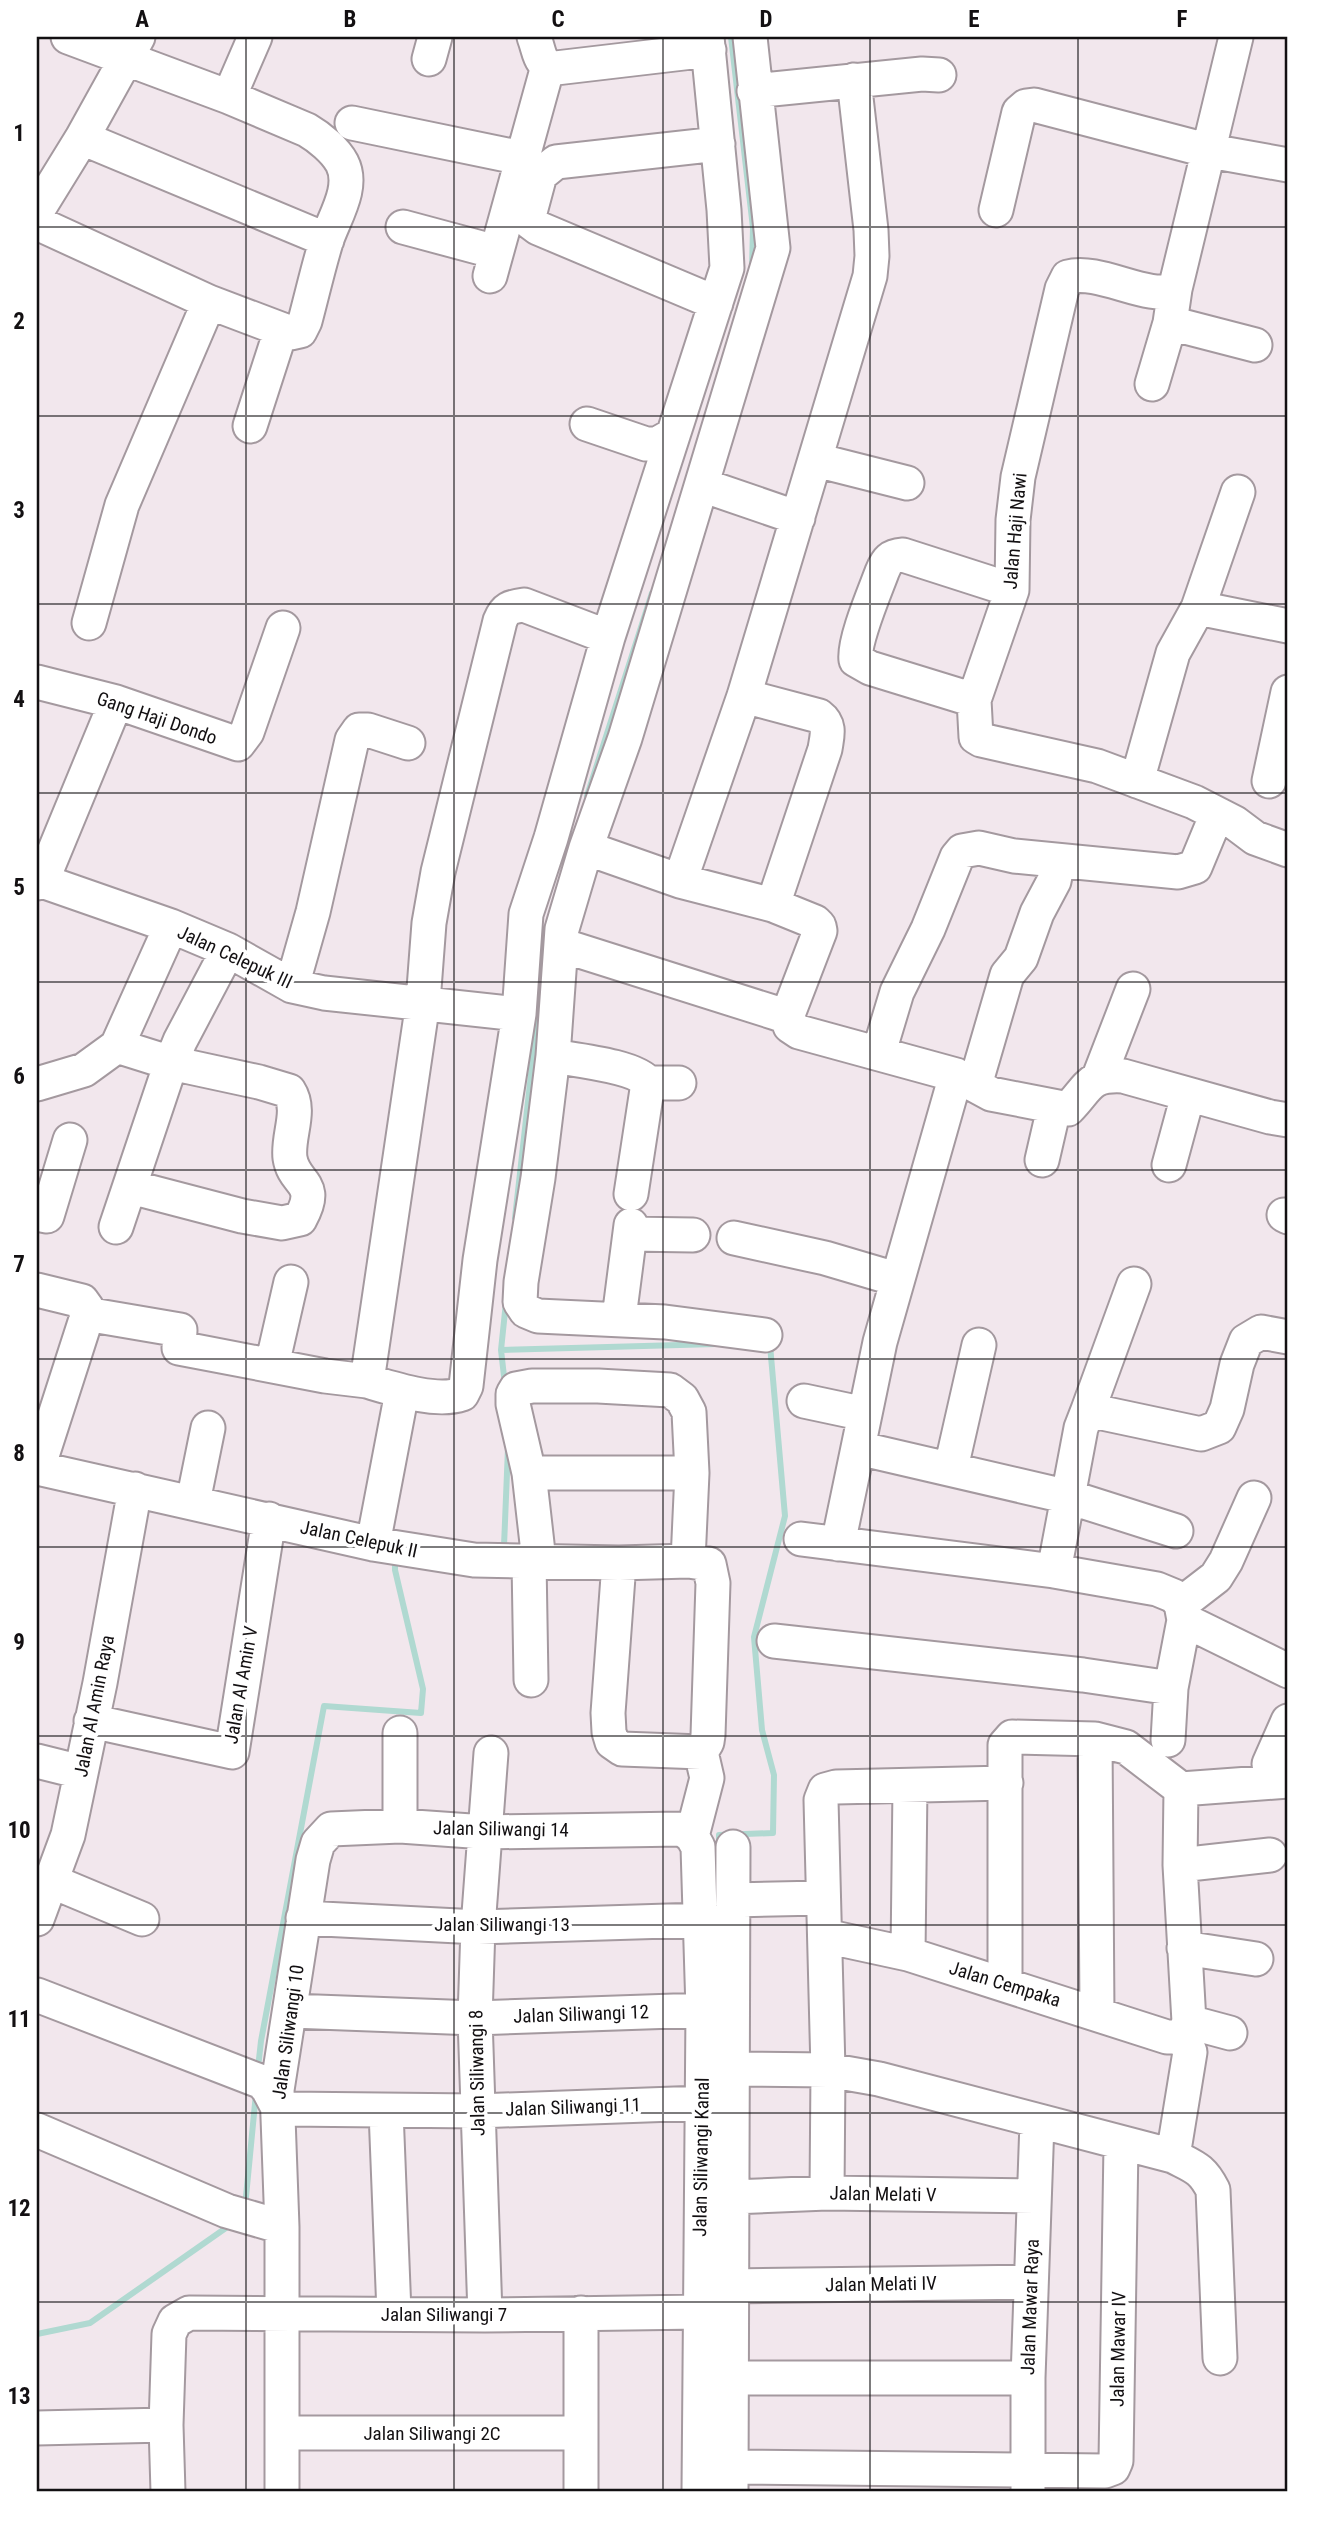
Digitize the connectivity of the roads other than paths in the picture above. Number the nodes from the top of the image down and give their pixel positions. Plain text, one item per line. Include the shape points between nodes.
1 (68, 37) edge
2 (255, 37) edge
3 (534, 37) edge
4 (750, 37) edge
5 (1236, 37) edge
6 (708, 43) edge
7 (133, 48) edge
8 (548, 66) junction
9 (939, 75) dead end
10 (854, 80) junction
11 (754, 91) junction
12 (229, 97) junction
13 (352, 122) dead end
14 (82, 138) junction
15 (718, 144) junction
16 (1210, 151) junction
17 (522, 158) junction
18 (1288, 165) edge
19 (996, 210) dead end
20 (37, 211) edge
21 (37, 223) edge
22 (403, 227) dead end
23 (327, 240) junction
24 (750, 249) junction
25 (1175, 289) junction
26 (209, 302) junction
27 (716, 303) junction
28 (1170, 323) junction
29 (281, 330) junction
30 (1255, 345) dead end
31 (1152, 384) dead end
32 (587, 424) dead end
33 (250, 426) dead end
34 (673, 435) junction
35 (816, 460) junction
36 (907, 483) dead end
37 (702, 485) junction
38 (1238, 492) dead end
39 (798, 518) junction
40 (1012, 590) junction
41 (1198, 608) junction
42 (89, 623) dead end
43 (1288, 626) edge
44 (283, 628) dead end
45 (608, 637) junction
46 (37, 682) edge
47 (1288, 692) edge
48 (744, 696) junction
49 (974, 700) junction
50 (116, 702) junction
51 (408, 743) dead end
52 (1137, 781) junction
53 (1269, 781) dead end
54 (1217, 814) junction
55 (586, 848) junction
56 (1288, 850) edge
57 (1058, 861) junction
58 (681, 881) junction
59 (39, 882) edge
60 (774, 905) junction
61 (171, 926) junction
62 (547, 926) junction
63 (228, 950) junction
64 (292, 986) junction
65 (1133, 989) dead end
66 (423, 1002) junction
67 (519, 1014) junction
68 (787, 1017) junction
69 (117, 1046) junction
70 (879, 1052) junction
71 (552, 1056) junction
72 (171, 1063) junction
73 (1099, 1077) junction
74 (965, 1079) junction
75 (37, 1084) edge
76 (1188, 1095) junction
77 (1054, 1108) junction
78 (1288, 1120) edge
79 (70, 1140) dead end
80 (1042, 1160) dead end
81 (1169, 1165) dead end
82 (131, 1187) junction
83 (37, 1214) edge
84 (631, 1218) junction
85 (116, 1227) dead end
86 (693, 1235) dead end
87 (734, 1238) dead end
88 (896, 1279) junction
89 (291, 1282) dead end
90 (1135, 1284) dead end
91 (37, 1290) edge
92 (86, 1314) junction
93 (619, 1318) junction
94 (765, 1335) dead end
95 (1288, 1337) edge
96 (979, 1345) dead end
97 (272, 1365) junction
98 (367, 1381) junction
99 (402, 1392) junction
100 (804, 1401) dead end
101 (1088, 1410) junction
102 (865, 1414) junction
103 (208, 1428) dead end
104 (858, 1448) junction
105 (37, 1468) edge
106 (951, 1468) junction
107 (528, 1472) junction
108 (692, 1473) junction
109 (135, 1489) junction
110 (1069, 1497) junction
111 (1254, 1498) dead end
112 (193, 1502) junction
113 (270, 1519) junction
114 (1176, 1531) dead end
115 (801, 1539) dead end
116 (377, 1544) junction
117 (838, 1544) junction
118 (534, 1561) junction
119 (688, 1562) junction
120 (619, 1563) junction
121 (1054, 1572) junction
122 (1183, 1612) junction
123 (775, 1642) dead end
124 (1288, 1671) edge
125 (531, 1680) dead end
126 (1171, 1688) junction
127 (91, 1721) junction
128 (1288, 1721) edge
129 (400, 1732) dead end
130 (1095, 1739) junction
131 (1168, 1740) dead end
132 (701, 1752) junction
133 (491, 1753) dead end
134 (37, 1761) edge
135 (81, 1772) junction
136 (1270, 1776) edge
137 (1006, 1783) junction
138 (910, 1786) junction
139 (1181, 1789) junction
140 (400, 1826) junction
141 (485, 1832) junction
142 (687, 1833) junction
143 (322, 1836) joint
144 (733, 1847) dead end
145 (1270, 1855) dead end
146 (1180, 1865) junction
147 (51, 1881) junction
148 (822, 1898) junction
149 (733, 1900) junction
150 (38, 1914) edge
151 (303, 1918) junction
152 (142, 1919) dead end
153 (700, 1920) junction
154 (478, 1927) junction
155 (825, 1936) junction
156 (1185, 1948) junction
157 (908, 1954) junction
158 (1256, 1959) dead end
159 (1005, 1984) junction
160 (37, 1995) edge
161 (703, 2010) junction
162 (291, 2011) junction
163 (1097, 2013) junction
164 (475, 2018) junction
165 (1186, 2029) junction
166 (1230, 2033) dead end
167 (732, 2069) junction
168 (828, 2070) junction
169 (259, 2087) junction
170 (702, 2103) junction
171 (386, 2111) junction
172 (477, 2111) junction
173 (1037, 2122) junction
174 (37, 2130) edge
175 (1121, 2144) junction
176 (1173, 2156) junction
177 (827, 2193) junction
178 (1034, 2196) junction
179 (732, 2197) junction
180 (271, 2225) junction
181 (1031, 2282) junction
182 (731, 2286) junction
183 (700, 2312) junction
184 (394, 2313) junction
185 (581, 2313) junction
186 (283, 2315) junction
187 (485, 2315) junction
188 (1220, 2358) dead end
189 (730, 2378) junction
190 (1028, 2378) junction
191 (166, 2425) junction
192 (37, 2428) edge
193 (282, 2433) junction
194 (581, 2434) junction
195 (731, 2480) edge
196 (1028, 2482) edge
197 (168, 2492) edge
198 (282, 2492) edge
199 (581, 2492) edge
200 (699, 2492) edge

1 - 7 street
2 - 12 street
3 - 8 street via 541,61
4 - 11 street
5 - 16 street
6 - 8 street
6 - 15 street
7 - 12 street
7 - 14 street
8 - 17 street
9 - 10 street
10 - 11 street
10 - 35 street via 872,256
11 - 24 street
12 - 23 street via 307,130 343,164 346,180 341,207
13 - 17 street
14 - 20 street
14 - 23 street
15 - 24 street
15 - 27 street via 556,162 540,175 529,216 538,228
16 - 18 street
16 - 19 street via 1026,106 1019,112
16 - 25 street
17 - 22 street via 493,264
21 - 26 street
23 - 29 street via 300,331
24 - 27 street via 727,268
24 - 37 street
25 - 28 street
25 - 40 street, Jalan Haji Nawi via 1154,291 1080,273 1068,277 1018,477
26 - 29 street
26 - 42 street via 122,505
27 - 34 street
28 - 30 street
28 - 31 street
29 - 33 street
32 - 34 street via 646,444
34 - 45 street
35 - 36 street
35 - 39 street
37 - 39 street
37 - 55 street via 625,738
38 - 41 street
39 - 48 street
40 - 49 street, Jalan Haji Nawi
40 - 49 street via 903,555 893,555 887,561 878,583 856,660
41 - 43 street
41 - 52 street via 1173,653
44 - 50 street, Gang Haji Dondo via 247,732 238,744
45 - 62 street via 551,838
45 - 66 street via 524,606 504,612 438,872
46 - 50 street, Gang Haji Dondo
47 - 53 street
48 - 58 street
48 - 60 street via 819,716 828,729
49 - 52 street, Jalan Haji Nawi via 974,730 981,740 1097,766
50 - 59 street
51 - 64 street via 368,730 359,730 352,740
52 - 54 street, Jalan Haji Nawi
54 - 56 street, Jalan Haji Nawi via 1255,838
54 - 57 street via 1195,867 1188,871
55 - 58 street
55 - 62 street
57 - 70 street via 979,848 962,850 897,992
57 - 74 street via 1054,881 1021,958 1007,975
58 - 60 street
59 - 61 street
60 - 68 street via 815,922 820,931
61 - 63 street, Jalan Celepuk III
61 - 69 street, Jalan Celepuk III
62 - 67 street
62 - 68 street
62 - 71 street
63 - 64 street, Jalan Celepuk III
63 - 72 street
64 - 66 street, Jalan Celepuk III
65 - 73 street
66 - 67 street, Jalan Celepuk III
66 - 98 street
67 - 99 street via 480,1260 466,1386 463,1394 453,1397
68 - 70 street via 799,1032
69 - 72 street
69 - 75 street, Jalan Celepuk III via 84,1070
70 - 74 street
71 - 84 street via 663,1083
71 - 93 street via 520,1302 538,1316
72 - 82 street
72 - 82 street via 289,1091 294,1118 289,1156 304,1182 308,1205 300,1219 282,1223
73 - 76 street via 1123,1076
73 - 77 street via 1068,1109
74 - 77 street via 992,1094
74 - 88 street
76 - 78 street
76 - 81 street
77 - 80 street
79 - 83 street via 47,1216
82 - 85 street
84 - 86 street
84 - 93 street
87 - 88 street
88 - 102 street
89 - 97 street
90 - 101 street
91 - 92 street via 82,1301
92 - 97 street via 180,1330 179,1348
92 - 105 street
93 - 94 street
95 - 101 street via 1261,1332 1246,1341 1219,1427 1201,1434
96 - 106 street
97 - 98 street
98 - 99 street
99 - 116 street
100 - 102 street
101 - 110 street
102 - 104 street
103 - 112 street
104 - 106 street
104 - 117 street
105 - 109 street, Jalan Celepuk II
106 - 110 street
107 - 108 street
107 - 108 street via 513,1404 516,1389 598,1386 670,1390 682,1399 689,1412
107 - 118 street
108 - 119 street
109 - 112 street, Jalan Celepuk II
109 - 127 street, Jalan Al Amin Raya
110 - 114 street
110 - 121 street
111 - 122 street via 1226,1562
112 - 113 street, Jalan Celepuk II
113 - 116 street, Jalan Celepuk II
113 - 127 street, Jalan Al Amin V via 232,1752
115 - 117 street
116 - 118 street, Jalan Celepuk II via 474,1560
117 - 121 street
118 - 120 street, Jalan Celepuk II
118 - 125 street
119 - 120 street, Jalan Celepuk II
119 - 132 street via 709,1564 713,1583 708,1735
120 - 132 street via 608,1713 612,1742 622,1749
121 - 122 street via 1157,1589 1174,1596
122 - 124 street
122 - 126 street
123 - 126 street
126 - 131 street
127 - 135 street, Jalan Al Amin Raya
128 - 136 street
129 - 140 street
130 - 137 street via 1012,1737 1005,1745
130 - 139 street via 1126,1747
130 - 163 street
132 - 142 street via 707,1778
133 - 141 street, Jalan Siliwangi 8
134 - 135 street
135 - 147 street, Jalan Al Amin Raya via 68,1835
136 - 139 street
137 - 138 street
137 - 159 street
138 - 148 street via 825,1790 821,1800
138 - 157 street
139 - 146 street
140 - 141 street, Jalan Siliwangi 14
140 - 143 street, Jalan Siliwangi 14 via 331,1829
141 - 142 street, Jalan Siliwangi 14
141 - 154 street, Jalan Siliwangi 8
142 - 153 street, Jalan Siliwangi Kanal via 698,1847
143 - 151 street, Jalan Siliwangi 10
144 - 149 street
145 - 146 street
146 - 156 street
147 - 150 street, Jalan Al Amin Raya
147 - 152 street
148 - 149 street
148 - 155 street
149 - 167 street
151 - 154 street, Jalan Siliwangi 13
151 - 162 street, Jalan Siliwangi 10
153 - 154 street, Jalan Siliwangi 13
153 - 161 street, Jalan Siliwangi Kanal
154 - 164 street, Jalan Siliwangi 8
155 - 157 street, Jalan Cempaka
155 - 168 street
156 - 158 street
156 - 165 street
157 - 159 street, Jalan Cempaka
159 - 163 street, Jalan Cempaka
160 - 169 street, Jalan Siliwangi 11
161 - 164 street, Jalan Siliwangi 12
161 - 170 street, Jalan Siliwangi Kanal
162 - 164 street, Jalan Siliwangi 12
162 - 169 street, Jalan Siliwangi 10 via 277,2090
163 - 165 street, Jalan Cempaka via 1167,2037
164 - 172 street, Jalan Siliwangi 8
165 - 166 street, Jalan Cempaka
165 - 176 street via 1190,2052
167 - 168 street
167 - 179 street
168 - 173 street
168 - 177 street
169 - 171 street, Jalan Siliwangi 11 via 286,2109
169 - 180 street, Jalan Siliwangi 10
170 - 172 street, Jalan Siliwangi 11
170 - 183 street, Jalan Siliwangi Kanal
171 - 172 street, Jalan Siliwangi 11
171 - 184 street
172 - 187 street, Jalan Siliwangi 8
173 - 175 street
173 - 178 street, Jalan Mawar Raya
174 - 180 street via 226,2211
175 - 176 street
175 - 196 street, Jalan Mawar IV via 1116,2461 1105,2471
176 - 188 street via 1205,2174 1213,2190
177 - 178 street, Jalan Melati V
177 - 179 street, Jalan Melati V
178 - 181 street, Jalan Mawar Raya
179 - 182 street
180 - 186 street, Jalan Siliwangi 10
181 - 182 street, Jalan Melati IV
181 - 190 street, Jalan Mawar Raya
182 - 189 street
183 - 185 street, Jalan Siliwangi 7
183 - 200 street, Jalan Siliwangi Kanal
184 - 186 street, Jalan Siliwangi 7
184 - 187 street, Jalan Siliwangi 7
185 - 187 street, Jalan Siliwangi 7
185 - 194 street
186 - 191 street, Jalan Siliwangi 7 via 189,2313 175,2321 169,2334
186 - 193 street, Jalan Siliwangi 10
189 - 190 street
189 - 195 street
190 - 196 street, Jalan Mawar Raya
191 - 192 street
191 - 197 street
193 - 194 street, Jalan Siliwangi 2C
193 - 198 street, Jalan Siliwangi 10
194 - 199 street
195 - 196 street, Jalan Mawar IV

